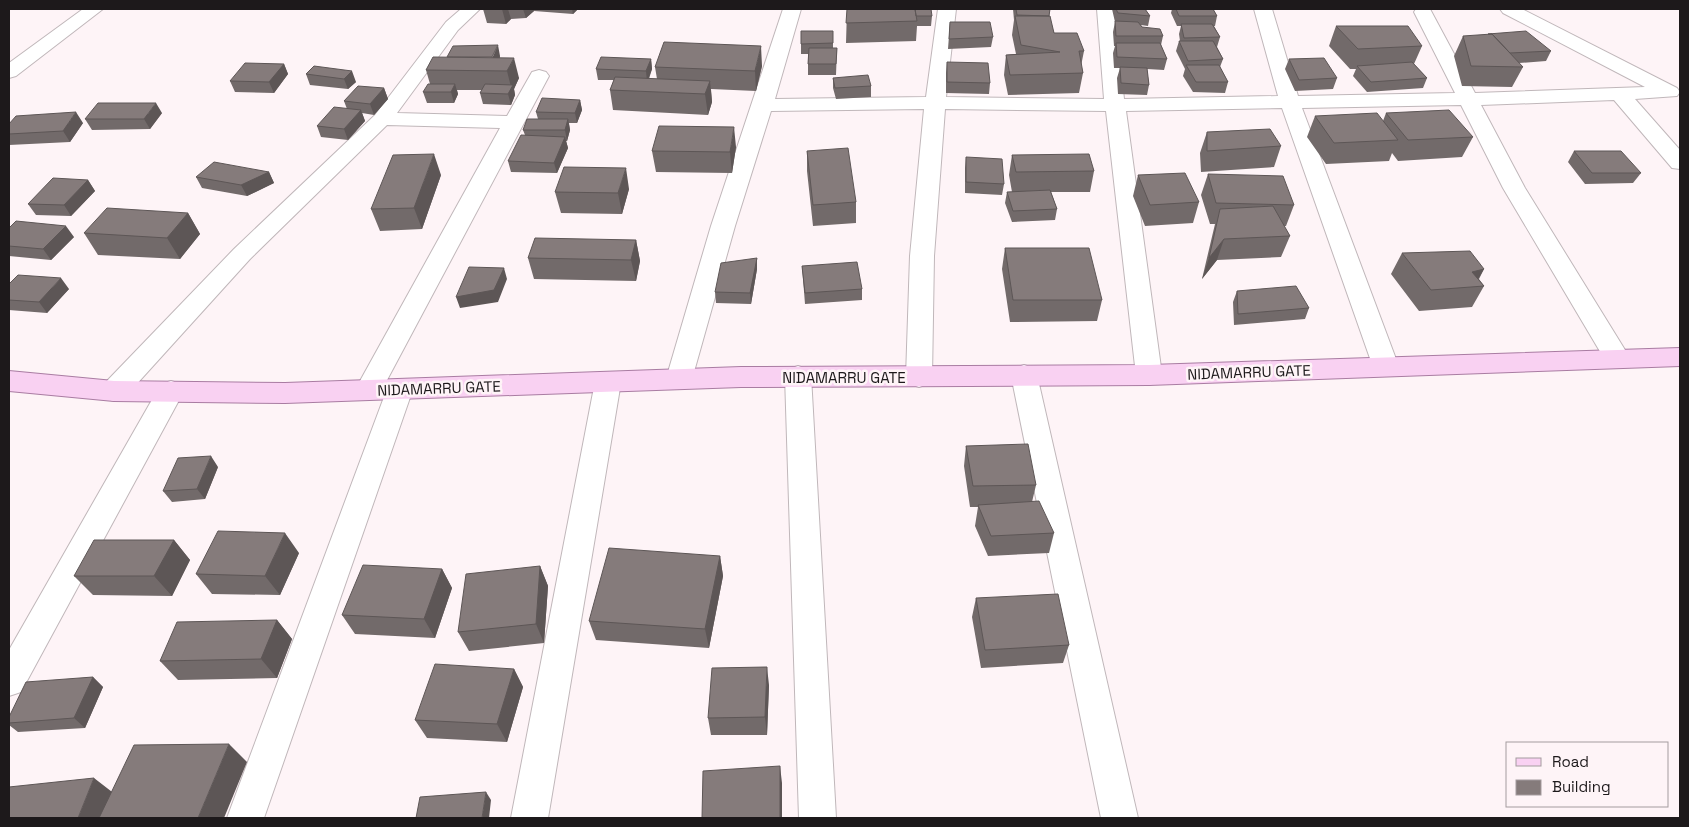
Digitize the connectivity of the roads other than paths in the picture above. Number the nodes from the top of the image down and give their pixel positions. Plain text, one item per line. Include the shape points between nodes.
1 (94, 9) edge
2 (471, 9) edge
3 (792, 9) edge
4 (947, 9) edge
5 (1106, 9) edge
6 (1263, 9) edge
7 (1510, 9) edge
8 (1423, 12) dead end
9 (9, 72) edge
10 (539, 76) dead end
11 (1620, 94) junction
12 (1675, 95) edge
13 (1468, 99) junction
14 (1289, 101) junction
15 (935, 103) junction
16 (763, 105) junction
17 (1115, 105) junction
18 (382, 119) junction
19 (514, 122) junction
20 (1680, 163) edge
21 (1680, 357) edge
22 (1617, 358) junction
23 (1386, 367) junction
24 (798, 376) junction
25 (1024, 376) junction
26 (1149, 376) junction
27 (919, 377) junction
28 (679, 380) junction
29 (9, 381) edge
30 (608, 382) junction
31 (400, 389) junction
32 (368, 390) junction
33 (114, 391) junction
34 (171, 392) junction
35 (9, 681) edge
36 (245, 818) edge
37 (529, 818) edge
38 (818, 818) edge
39 (1120, 818) edge

1 - 9 street
2 - 18 street via 452,26
3 - 16 street
4 - 15 street
5 - 17 street
6 - 14 street
7 - 12 street
8 - 13 street
10 - 19 street
11 - 12 street
11 - 13 street
11 - 20 street
13 - 14 street
13 - 22 street via 1514,188
14 - 17 street
14 - 23 street
15 - 16 street
15 - 17 street
15 - 27 street via 922,256
16 - 28 street via 723,226
17 - 26 street
18 - 19 street
18 - 33 street via 242,254
19 - 32 street
21 - 22 main road, NIDAMARRU GATE
22 - 23 main road, NIDAMARRU GATE
23 - 26 main road, NIDAMARRU GATE
24 - 27 main road, NIDAMARRU GATE
24 - 28 main road, NIDAMARRU GATE
24 - 38 street
25 - 26 main road, NIDAMARRU GATE
25 - 27 main road, NIDAMARRU GATE
25 - 39 street
28 - 30 main road, NIDAMARRU GATE
29 - 33 main road, NIDAMARRU GATE
30 - 31 main road, NIDAMARRU GATE
30 - 37 street
31 - 32 main road, NIDAMARRU GATE
31 - 36 street
32 - 34 main road, NIDAMARRU GATE
33 - 34 main road, NIDAMARRU GATE
34 - 35 street

